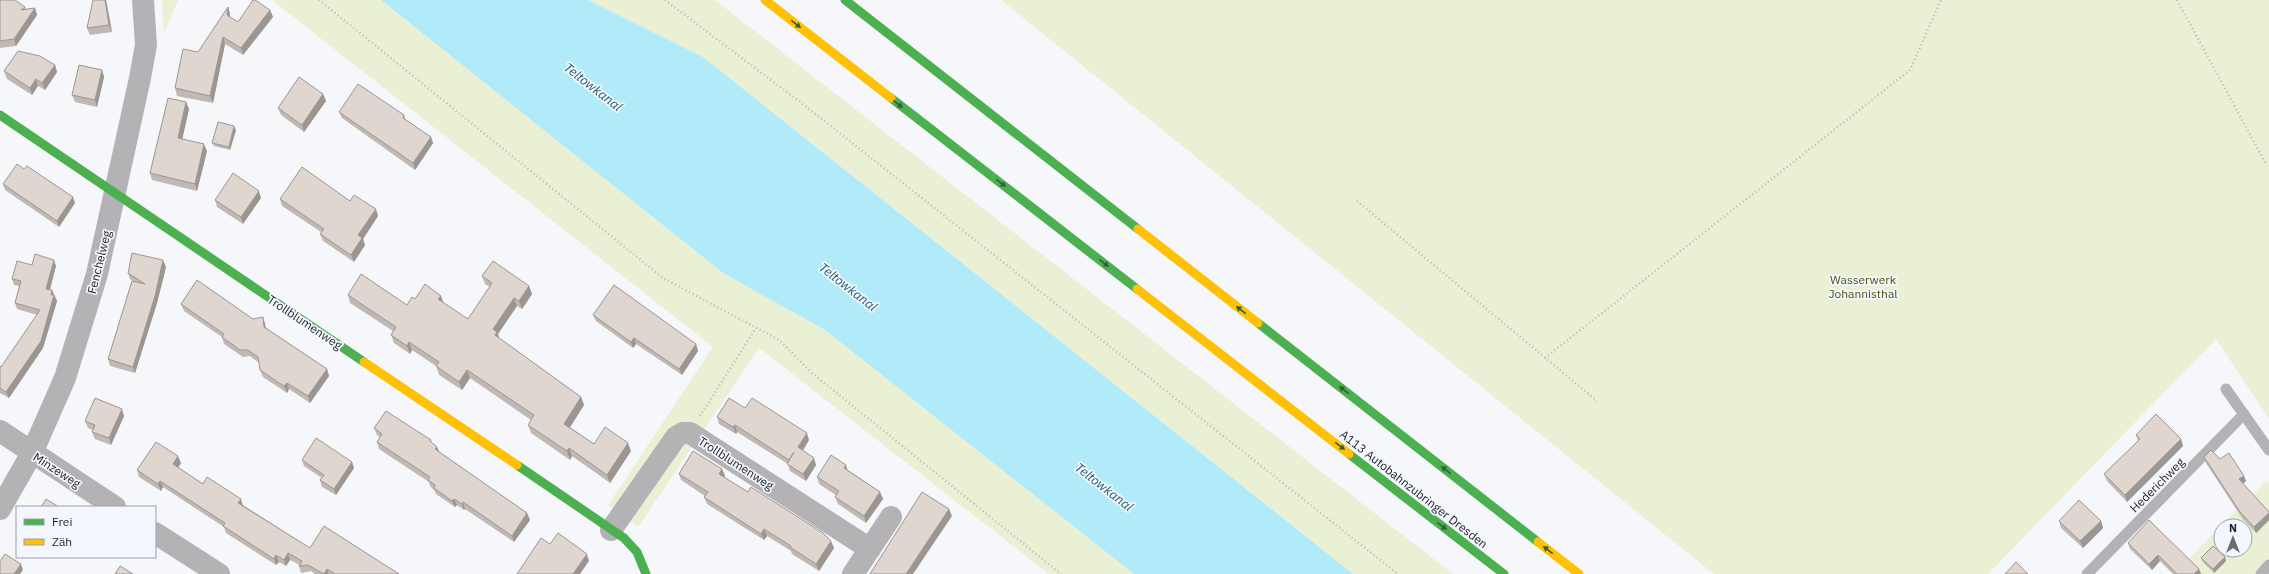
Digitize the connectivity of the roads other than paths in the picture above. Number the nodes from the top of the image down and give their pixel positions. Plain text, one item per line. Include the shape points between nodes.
1 (143, 0) edge
2 (765, 0) edge
3 (845, 0) edge
4 (0, 115) edge
5 (115, 193) junction
6 (2226, 389) dead end
7 (2244, 414) junction
8 (0, 432) edge
9 (2269, 450) edge
10 (32, 453) junction
11 (113, 506) edge
12 (0, 509) edge
13 (891, 517) dead end
14 (611, 530) junction
15 (156, 533) edge
16 (870, 549) junction
17 (2269, 565) edge
18 (219, 574) edge
19 (646, 574) edge
20 (853, 574) edge
21 (1504, 574) edge
22 (1579, 574) edge
23 (2087, 574) edge
24 (2260, 574) edge

1 - 5 street, Fenchelweg via 146,44
2 -> 21 main road, A113 Autobahnzubringer Dresden
22 -> 3 main road
4 - 5 main road, Trollblumenweg
5 - 10 street, Fenchelweg via 97,274 65,378
5 - 14 main road, Trollblumenweg
6 - 7 lane
7 - 9 lane
7 - 23 lane, Hederichweg
8 - 10 street, Minzeweg
10 - 11 street, Minzeweg
10 - 12 street, Fenchelweg
13 - 16 street
14 - 16 street, Trollblumenweg via 676,437 690,433
14 - 19 main road, Trollblumenweg via 624,538 637,552
15 - 18 street
16 - 20 street
17 - 24 lane

